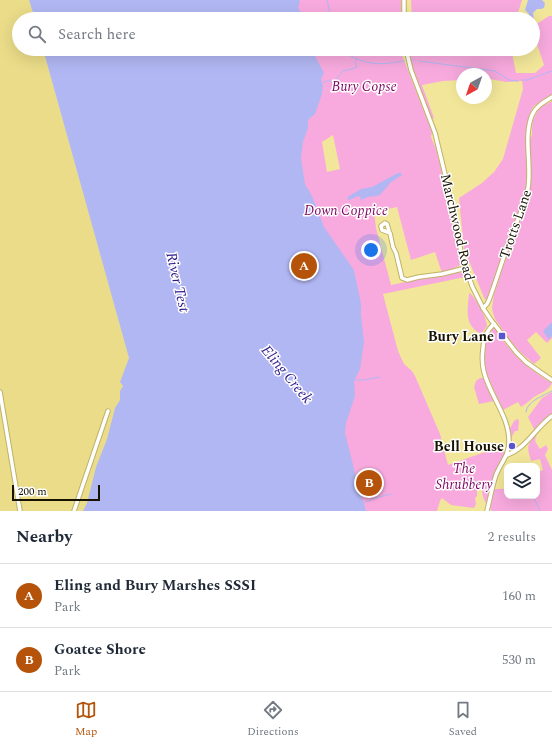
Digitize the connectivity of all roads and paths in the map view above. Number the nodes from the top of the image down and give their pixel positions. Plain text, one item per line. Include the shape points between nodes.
1 (404, 0) edge
2 (404, 12) edge
3 (408, 56) edge
4 (552, 98) edge
5 (389, 231) dead end
6 (466, 268) junction
7 (483, 308) junction
8 (494, 324) junction
9 (552, 380) edge
10 (0, 392) edge
11 (108, 411) dead end
12 (552, 416) edge
13 (507, 455) junction
14 (20, 511) edge
15 (74, 511) edge
16 (487, 511) edge

1 - 2 street
3 - 6 street, Marchwood Road via 435,133
4 - 7 street, Trotts Lane via 535,109 530,120 526,200 489,300
5 - 6 street via 402,278 407,280
6 - 7 street, Marchwood Road
7 - 8 street, Marchwood Road
8 - 9 street, Marchwood Road via 526,362
8 - 13 street via 485,335 483,364 485,376 508,430
10 - 14 street
11 - 15 street
12 - 13 street via 523,445
13 - 16 street via 496,476

